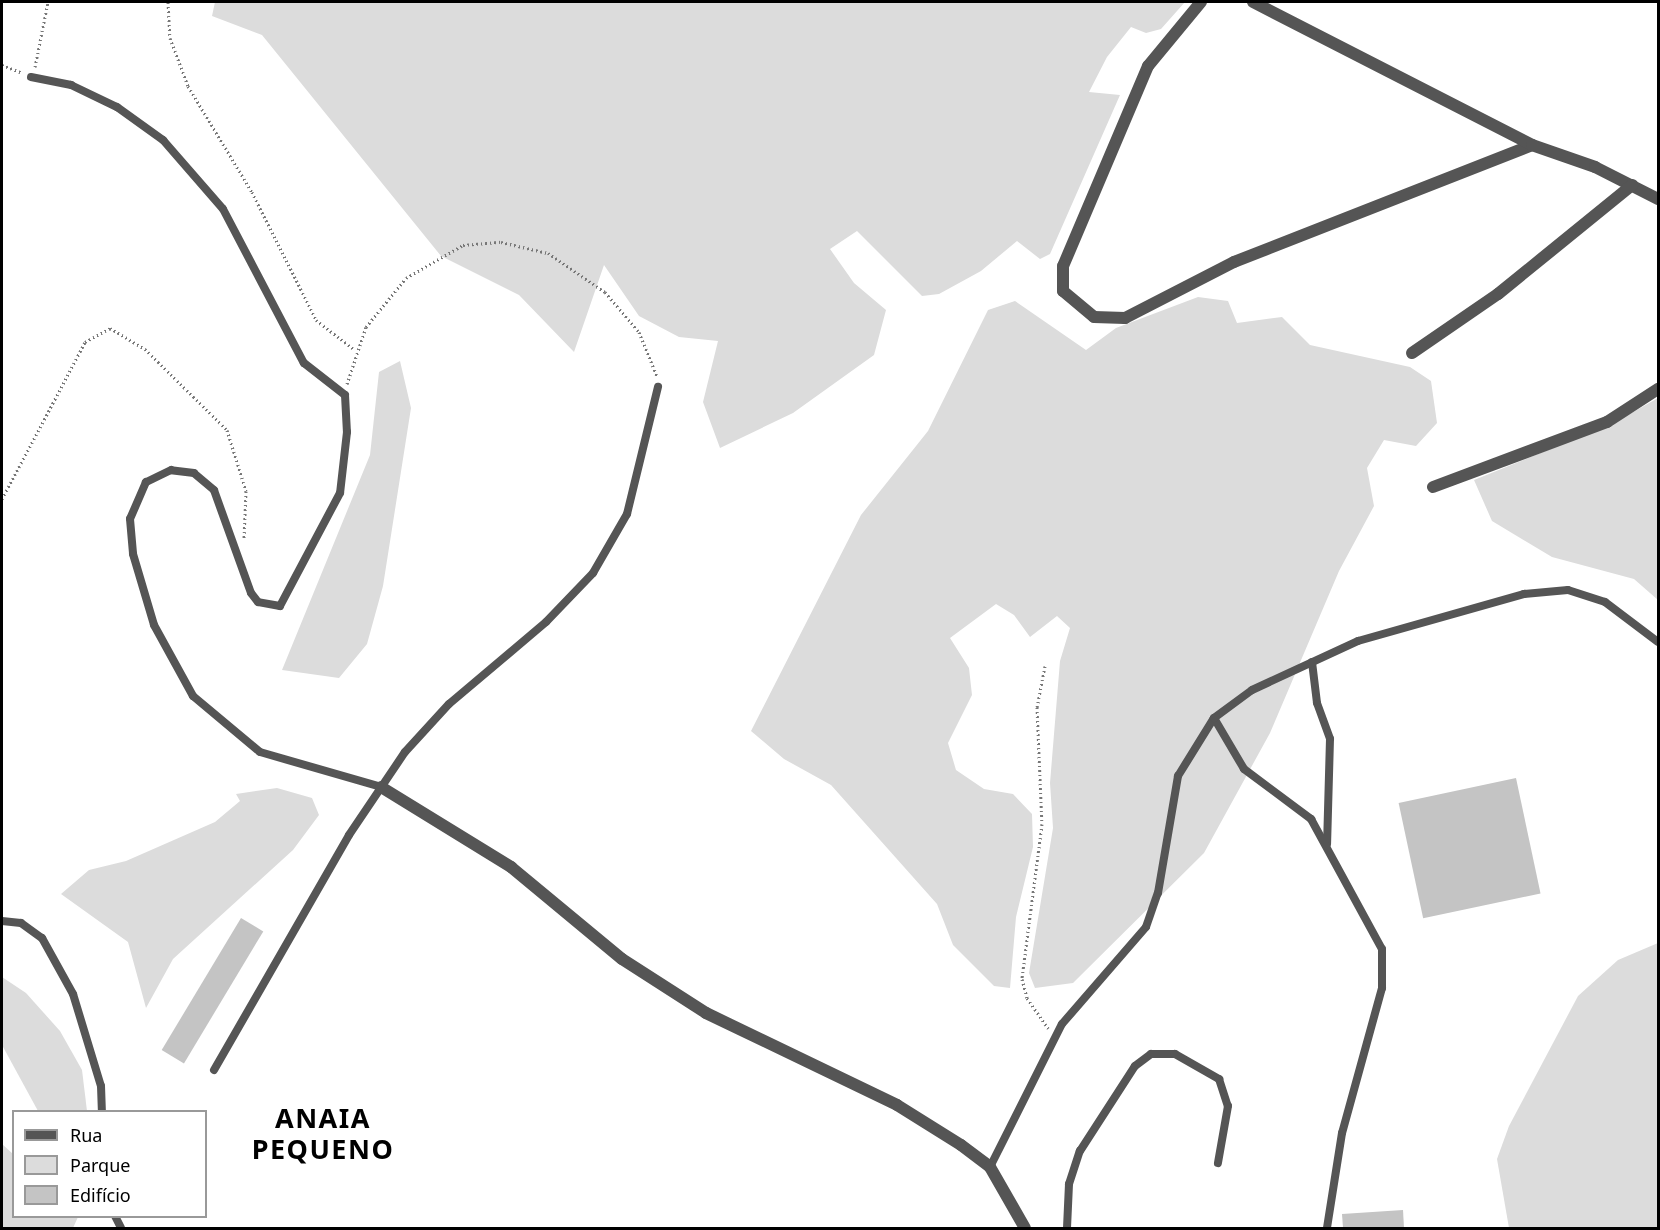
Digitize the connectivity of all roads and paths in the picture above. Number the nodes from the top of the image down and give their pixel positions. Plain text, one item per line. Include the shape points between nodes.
1 (48, 2) edge
2 (168, 2) edge
3 (1201, 2) edge
4 (1253, 2) edge
5 (2, 65) edge
6 (31, 76) junction
7 (1532, 145) junction
8 (1632, 185) junction
9 (1659, 199) edge
10 (355, 350) junction
11 (1412, 353) dead end
12 (658, 387) joint
13 (1659, 389) edge
14 (345, 395) junction
15 (1433, 487) dead end
16 (2, 499) edge
17 (242, 567) junction
18 (1659, 642) edge
19 (1312, 662) junction
20 (1045, 666) dead end
21 (1214, 718) junction
22 (381, 787) junction
23 (1327, 844) junction
24 (2, 921) edge
25 (1054, 1037) junction
26 (214, 1070) dead end
27 (102, 1110) edge
28 (1218, 1163) dead end
29 (990, 1167) junction
30 (1025, 1228) edge
31 (1067, 1228) edge
32 (1327, 1228) edge

1 - 6 path
2 - 10 path via 170,38 188,86 252,192 316,320
3 - 7 street via 1148,66 1064,266 1060,280 1068,299 1094,317 1125,318 1234,262
4 - 7 street
5 - 6 path
6 - 14 lane via 71,85 117,107 163,140 223,208 304,363
7 - 8 street
8 - 9 street
8 - 11 street via 1498,294
10 - 12 path via 366,327 406,278 463,245 501,242 548,253 605,292 639,332 655,363
10 - 14 path
12 - 22 lane via 627,514 593,573 546,622 442,711
13 - 15 street via 1607,422
14 - 17 lane via 347,432 340,493 289,596 280,606 258,602
16 - 17 path via 85,342 110,328 146,349 227,430 246,492
17 - 22 lane via 214,490 194,473 171,470 146,482 130,519 133,554 162,644 193,696 260,752
18 - 19 lane via 1605,602 1568,590 1524,594 1424,619
19 - 21 lane via 1252,690
19 - 23 lane via 1317,703 1330,739
20 - 25 path via 1037,707 1042,825 1022,979 1027,998
21 - 23 lane via 1244,769 1311,819
21 - 25 lane via 1178,776 1158,893 1146,927
22 - 26 lane
22 - 29 street via 511,867 622,959 706,1013 926,1121
23 - 32 lane via 1374,927 1382,949 1382,988 1342,1133
24 - 27 lane via 21,923 42,938 73,994 100,1086
25 - 29 lane
28 - 31 lane via 1228,1106 1219,1079 1174,1054 1150,1054 1135,1066 1080,1151 1069,1184
29 - 30 street

